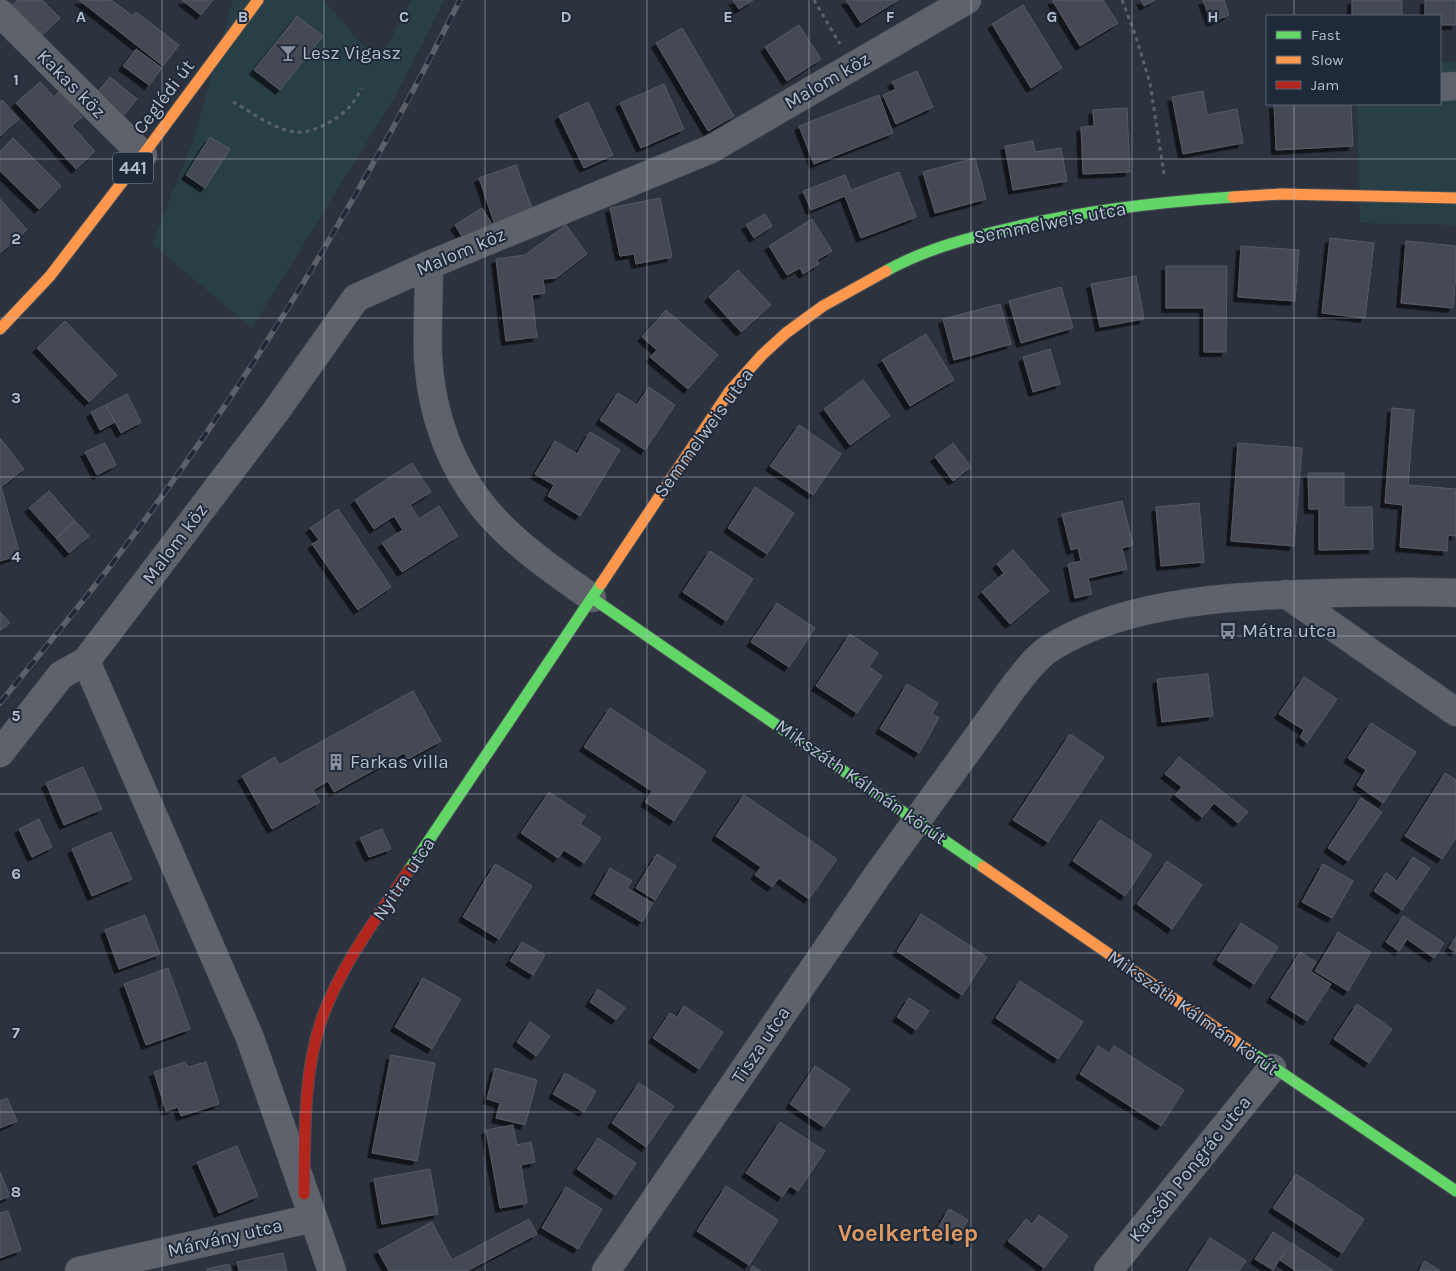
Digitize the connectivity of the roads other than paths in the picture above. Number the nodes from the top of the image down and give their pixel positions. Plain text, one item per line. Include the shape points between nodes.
1 (258, 0) edge
2 (967, 0) edge
3 (0, 13) edge
4 (1456, 86) edge
5 (1441, 87) edge
6 (142, 155) junction
7 (1456, 198) edge
8 (429, 265) junction
9 (0, 329) edge
10 (1456, 593) edge
11 (1286, 594) junction
12 (592, 598) junction
13 (86, 661) junction
14 (1456, 712) edge
15 (0, 753) edge
16 (918, 821) junction
17 (1272, 1068) junction
18 (1456, 1191) edge
19 (308, 1206) junction
20 (79, 1271) edge
21 (332, 1271) edge
22 (606, 1271) edge
23 (1108, 1271) edge

1 - 6 street, Ceglédi út / 441
2 - 8 street, Malom köz via 711,149
3 - 6 street, Kakas köz
4 - 5 street
6 - 9 street, Ceglédi út / 441 via 50,276
7 - 12 street, Semmelweis utca via 1280,194 1168,201 1067,215 980,235 894,266 823,306 762,354 729,392
8 - 12 street, Mikszáth Kálmán körút via 432,391 450,451 463,478 492,517 519,543
8 - 13 street, Malom köz via 356,298 276,411
10 - 11 street
11 - 14 street
11 - 16 street via 1179,604 1122,617 1050,648 1015,685
12 - 16 street, Mikszáth Kálmán körút
12 - 19 street, Nyitra utca via 354,953 331,996 320,1024 308,1086 304,1146
13 - 15 street via 61,675
13 - 19 street, Nyitra utca via 250,1038
16 - 17 street, Mikszáth Kálmán körút
16 - 22 street, Tisza utca
17 - 18 street, Mikszáth Kálmán körút
17 - 23 street, Kacsóh Pongrác utca
19 - 20 street, Márvány utca
19 - 21 street, Nyitra utca

